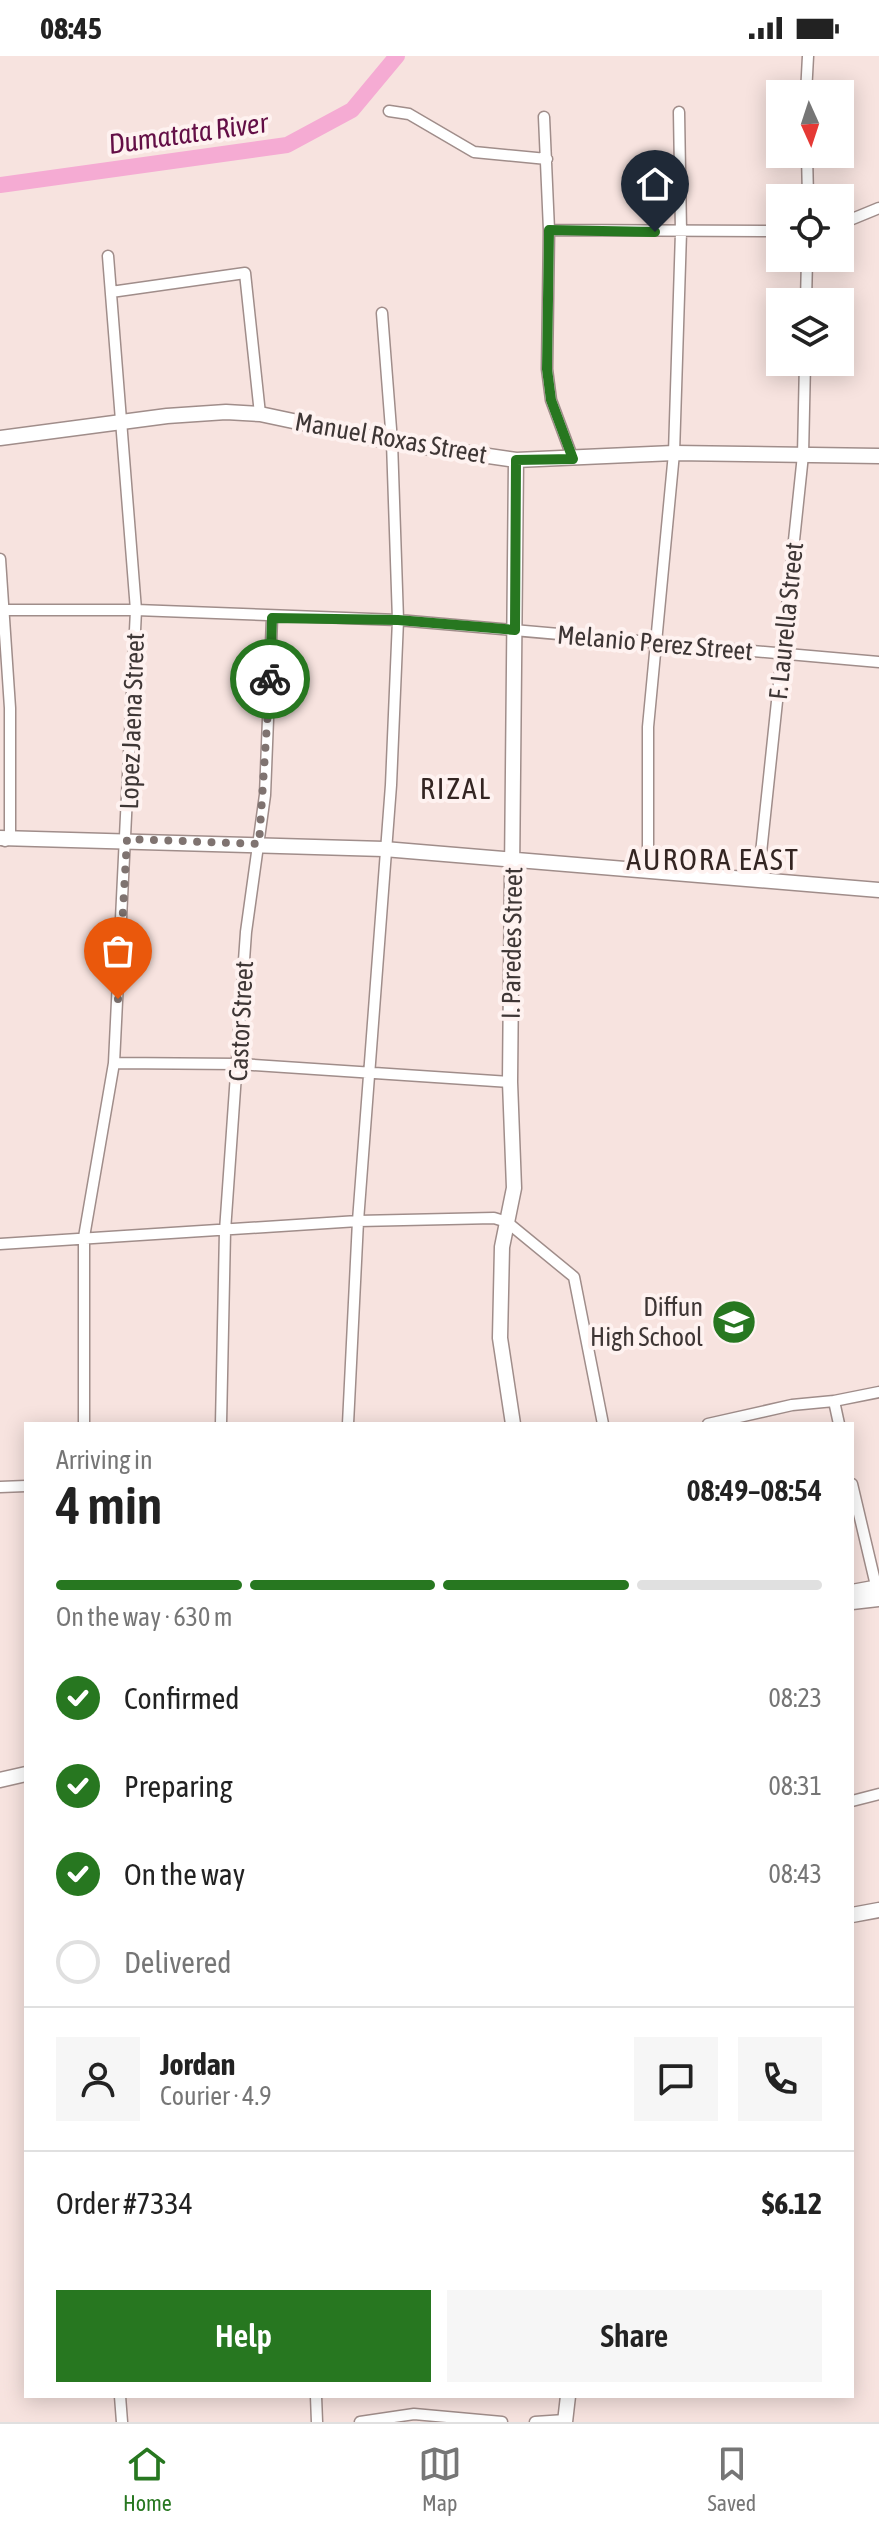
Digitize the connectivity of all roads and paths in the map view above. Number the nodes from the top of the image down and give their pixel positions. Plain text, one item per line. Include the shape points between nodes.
1 (808, 56) edge
2 (807, 80) edge
3 (389, 111) dead end
4 (679, 112) dead end
5 (544, 117) dead end
6 (547, 159) junction
7 (879, 208) edge
8 (854, 218) edge
9 (549, 230) junction
10 (766, 231) edge
11 (681, 232) junction
12 (108, 256) dead end
13 (111, 292) junction
14 (382, 313) dead end
15 (805, 376) edge
16 (260, 414) junction
17 (121, 423) junction
18 (0, 438) edge
19 (392, 442) junction
20 (674, 453) junction
21 (803, 455) junction
22 (879, 456) edge
23 (573, 459) junction
24 (516, 460) junction
25 (0, 559) edge
26 (3, 610) edge
27 (136, 610) junction
28 (272, 618) junction
29 (398, 620) junction
30 (515, 630) junction
31 (655, 643) junction
32 (783, 655) junction
33 (879, 662) edge
34 (127, 839) junction
35 (3, 840) edge
36 (259, 844) junction
37 (384, 849) junction
38 (513, 858) junction
39 (648, 870) junction
40 (762, 879) junction
41 (879, 890) edge
42 (114, 1063) junction
43 (239, 1064) junction
44 (369, 1075) junction
45 (510, 1082) junction
46 (358, 1221) junction
47 (507, 1222) junction
48 (225, 1231) junction
49 (84, 1237) junction
50 (0, 1244) edge
51 (879, 1392) edge
52 (834, 1401) junction
53 (84, 1422) edge
54 (221, 1422) edge
55 (348, 1422) edge
56 (513, 1422) edge
57 (603, 1422) edge
58 (717, 1422) edge
59 (839, 1422) edge
60 (24, 1486) edge
61 (0, 1487) edge
62 (854, 1492) edge
63 (854, 1592) edge
64 (878, 1592) edge
65 (854, 1601) edge
66 (24, 1774) edge
67 (0, 1780) edge
68 (879, 1794) edge
69 (854, 1800) edge
70 (879, 1910) edge
71 (854, 1915) edge
72 (120, 2398) edge
73 (316, 2398) edge
74 (568, 2398) edge
75 (459, 2420) edge
76 (565, 2421) edge
77 (122, 2422) edge
78 (317, 2422) edge
79 (360, 2422) edge
80 (502, 2422) edge
81 (535, 2422) edge

1 - 2 street
3 - 6 street via 409,114 474,152
4 - 11 street
5 - 6 street
6 - 9 street
7 - 8 street
9 - 11 street
9 - 23 street via 547,369 551,400
10 - 11 street
11 - 20 street
12 - 13 street, Lopez Jaena Street
13 - 16 street via 245,273
13 - 17 street, Lopez Jaena Street
14 - 19 street
15 - 21 street, F. Laurella Street
16 - 17 street, Manuel Roxas Street via 167,416
16 - 19 street, Manuel Roxas Street
17 - 18 street, Manuel Roxas Street
17 - 27 street, Lopez Jaena Street
19 - 24 street, Manuel Roxas Street
19 - 29 street
20 - 21 street, Manuel Roxas Street
20 - 23 street, Manuel Roxas Street
20 - 31 street
21 - 22 street, Manuel Roxas Street
21 - 32 street, F. Laurella Street
23 - 24 street, Manuel Roxas Street
24 - 30 street, I. Paredes Street
25 - 26 street
26 - 27 street, Melanio Perez Street
26 - 35 street
27 - 28 street, Melanio Perez Street
27 - 34 street, Lopez Jaena Street
28 - 29 street, Melanio Perez Street
28 - 36 street, Castor Street
29 - 30 street, Melanio Perez Street
29 - 37 street
30 - 31 street, Melanio Perez Street
30 - 38 street, I. Paredes Street
31 - 32 street, Melanio Perez Street
31 - 39 street via 648,727
32 - 33 street, Melanio Perez Street
32 - 40 street, F. Laurella Street
34 - 35 street
34 - 36 street
34 - 42 street, Lopez Jaena Street
36 - 37 street
36 - 43 street, Castor Street via 246,932
37 - 38 street
37 - 44 street
38 - 39 street
38 - 45 street, I. Paredes Street
39 - 40 street
40 - 41 street
42 - 43 street
42 - 49 street, Lopez Jaena Street
43 - 44 street
43 - 48 street, Castor Street
44 - 45 street
44 - 46 street
45 - 47 street, I. Paredes Street via 514,1188
46 - 47 street
46 - 48 street
46 - 55 street
47 - 56 street, I. Paredes Street via 500,1338
47 - 57 street via 574,1277
48 - 49 street
48 - 54 street, Castor Street
49 - 50 street
49 - 53 street, Lopez Jaena Street
51 - 52 street
52 - 58 street
52 - 59 street
60 - 61 street
62 - 64 street
63 - 64 street
64 - 65 street
66 - 67 street
68 - 69 street
70 - 71 street
72 - 77 street
73 - 78 street
74 - 76 street
75 - 79 street via 414,2414
75 - 80 street
76 - 81 street

